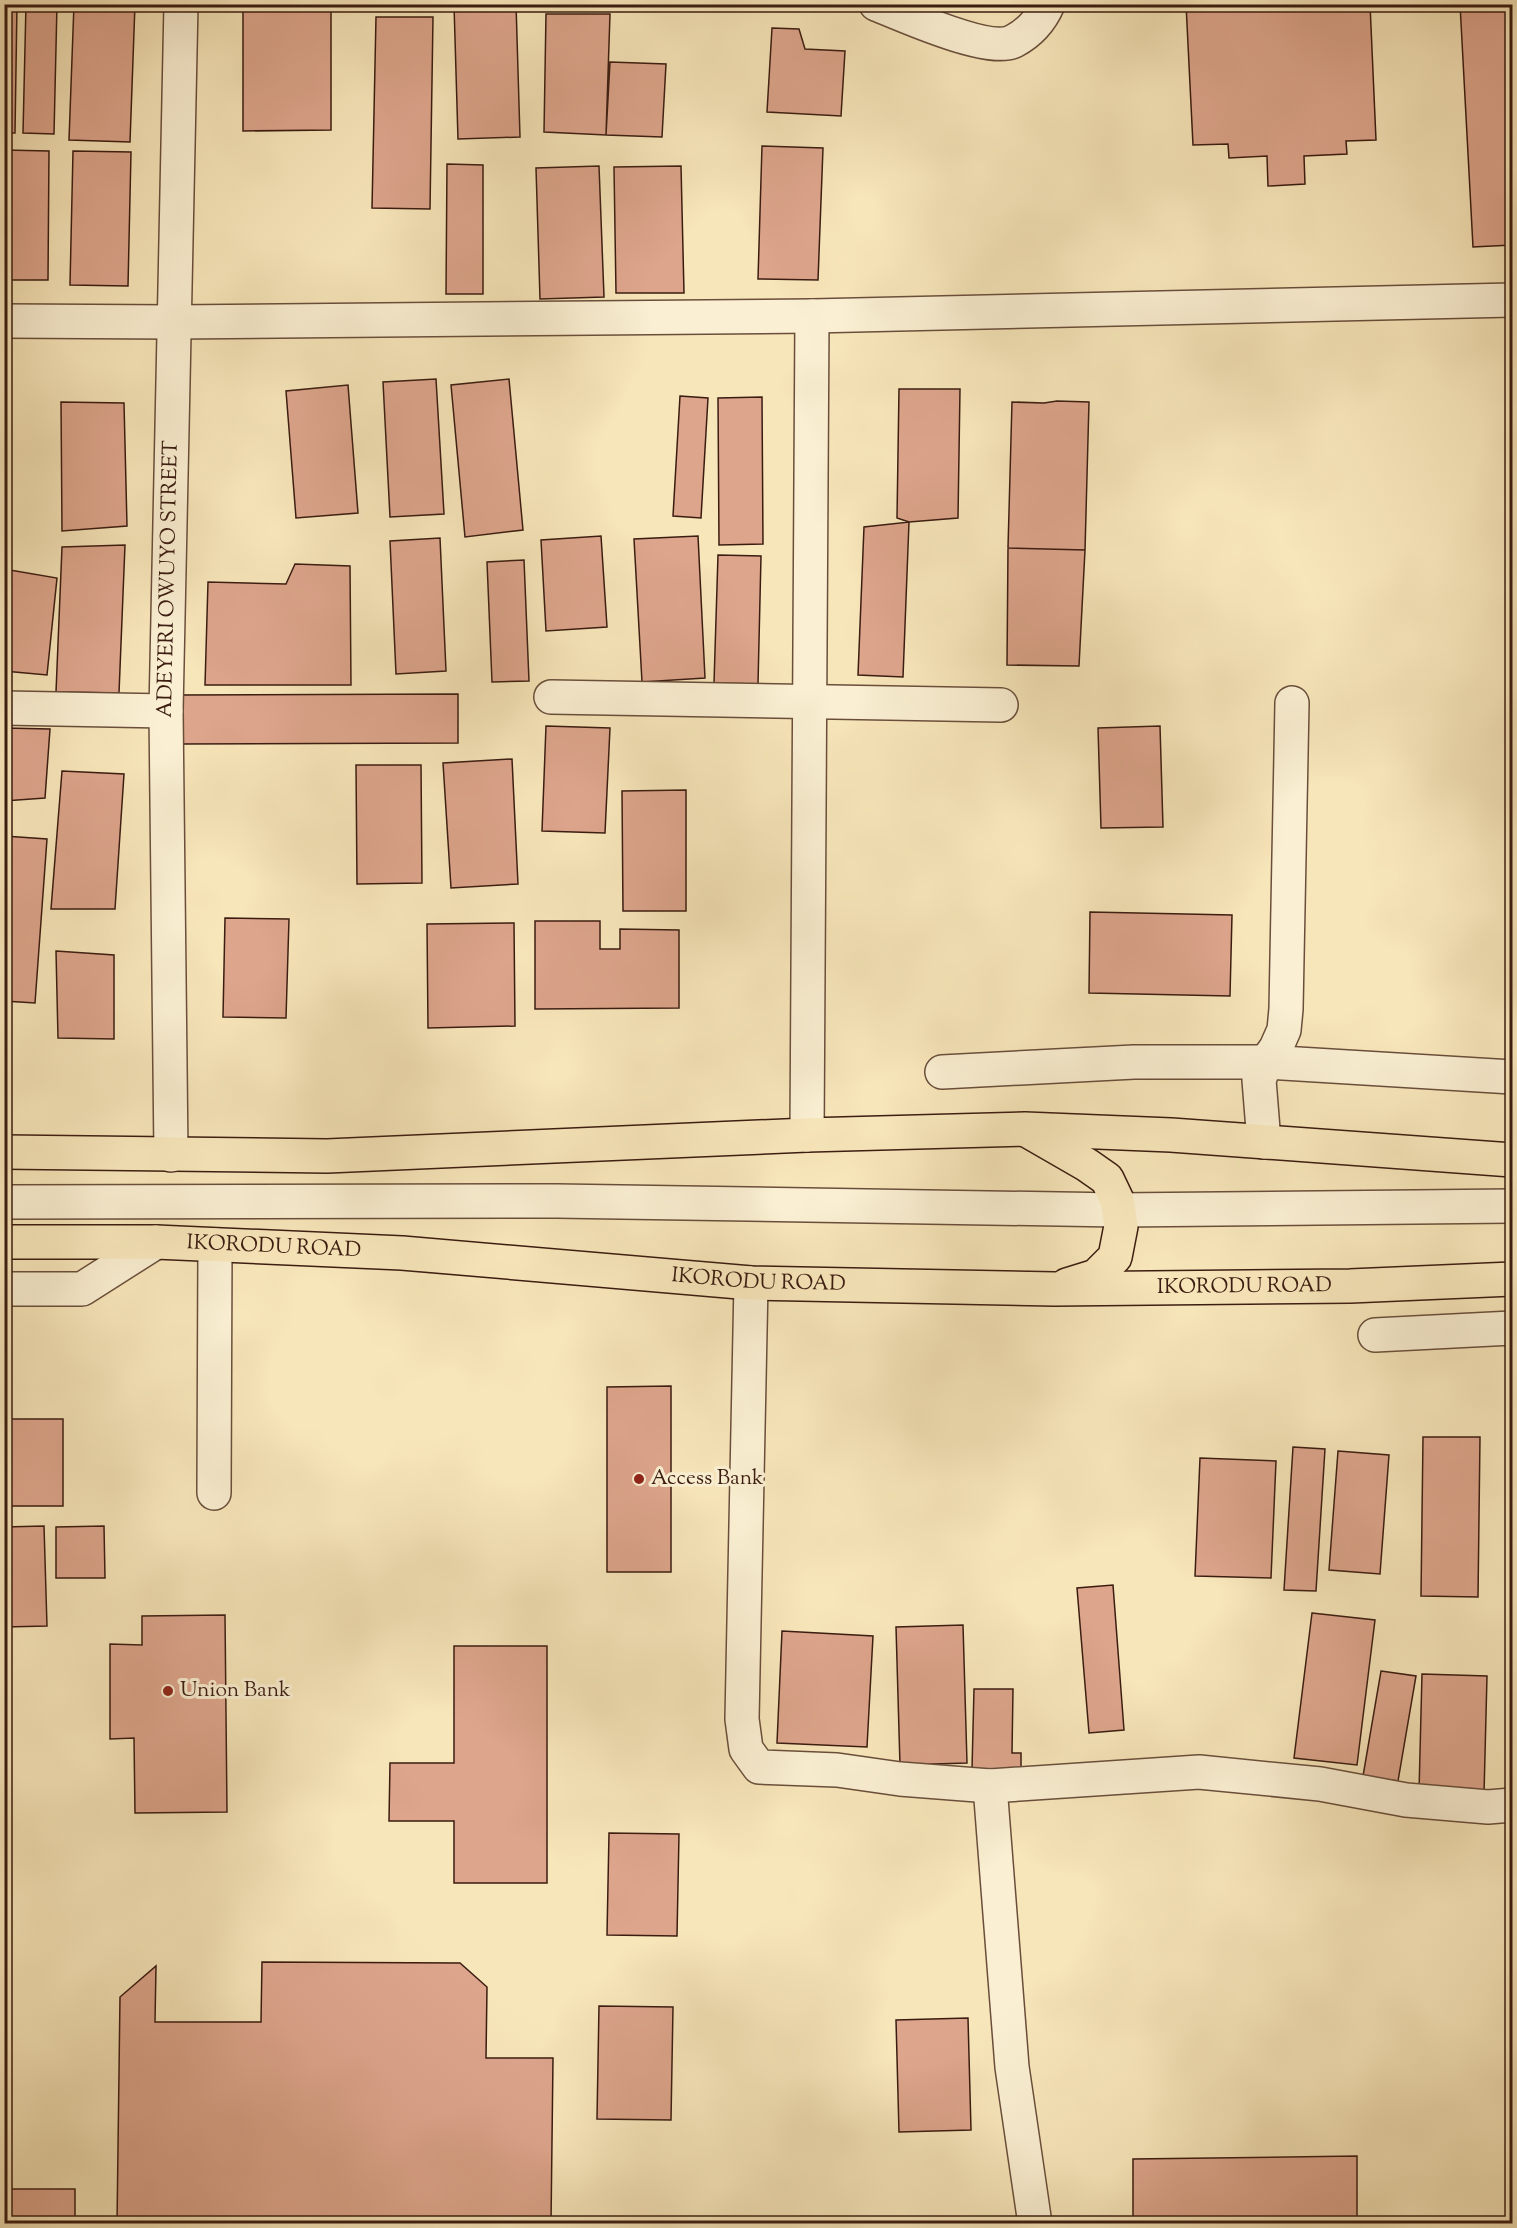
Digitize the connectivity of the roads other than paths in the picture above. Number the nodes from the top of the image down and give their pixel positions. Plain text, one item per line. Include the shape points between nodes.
1 (181, 4) edge
2 (876, 4) edge
3 (1048, 4) edge
4 (1512, 300) edge
5 (812, 316) junction
6 (4, 321) edge
7 (175, 322) junction
8 (551, 697) dead end
9 (809, 701) junction
10 (1292, 703) dead end
11 (1000, 705) dead end
12 (4, 708) edge
13 (166, 711) junction
14 (1266, 1062) junction
15 (942, 1072) dead end
16 (1512, 1077) edge
17 (1025, 1129) junction
18 (807, 1135) junction
19 (1264, 1142) junction
20 (4, 1152) edge
21 (171, 1155) junction
22 (1512, 1160) edge
23 (4, 1202) edge
24 (1512, 1206) edge
25 (1118, 1210) junction
26 (4, 1242) edge
27 (156, 1242) junction
28 (215, 1245) junction
29 (1512, 1279) edge
30 (751, 1284) junction
31 (4, 1289) edge
32 (1054, 1289) junction
33 (1512, 1328) edge
34 (1375, 1335) dead end
35 (214, 1493) dead end
36 (990, 1786) junction
37 (1512, 1805) edge
38 (1035, 2223) edge

1 - 7 street, ADEYERI OWUYO STREET
2 - 3 street via 975,42 1012,43 1041,20
4 - 5 street
5 - 7 street
5 - 9 street
6 - 7 street
7 - 13 street, ADEYERI OWUYO STREET
8 - 9 street
9 - 11 street
9 - 18 street
10 - 14 street via 1286,1009 1284,1030
12 - 13 street
13 - 21 street, ADEYERI OWUYO STREET
14 - 15 street via 1134,1062
14 - 16 street
14 - 19 street via 1259,1080
17 - 18 highway
17 - 19 highway
17 - 25 highway via 1107,1179
18 - 21 highway via 327,1156
19 - 22 highway
20 - 21 highway
23 - 25 street via 557,1201
24 - 25 street
25 - 32 highway via 1121,1226 1115,1257 1096,1276
26 - 27 highway, IKORODU ROAD
27 - 28 highway, IKORODU ROAD
27 - 31 street via 82,1289
28 - 30 highway, IKORODU ROAD via 402,1253
28 - 35 street
29 - 32 highway, IKORODU ROAD via 1350,1286
30 - 32 highway, IKORODU ROAD
30 - 36 street via 742,1719 746,1749 759,1767 837,1770
33 - 34 street
36 - 37 street via 1199,1772 1320,1784 1406,1800 1488,1807
36 - 38 street via 1012,2067

